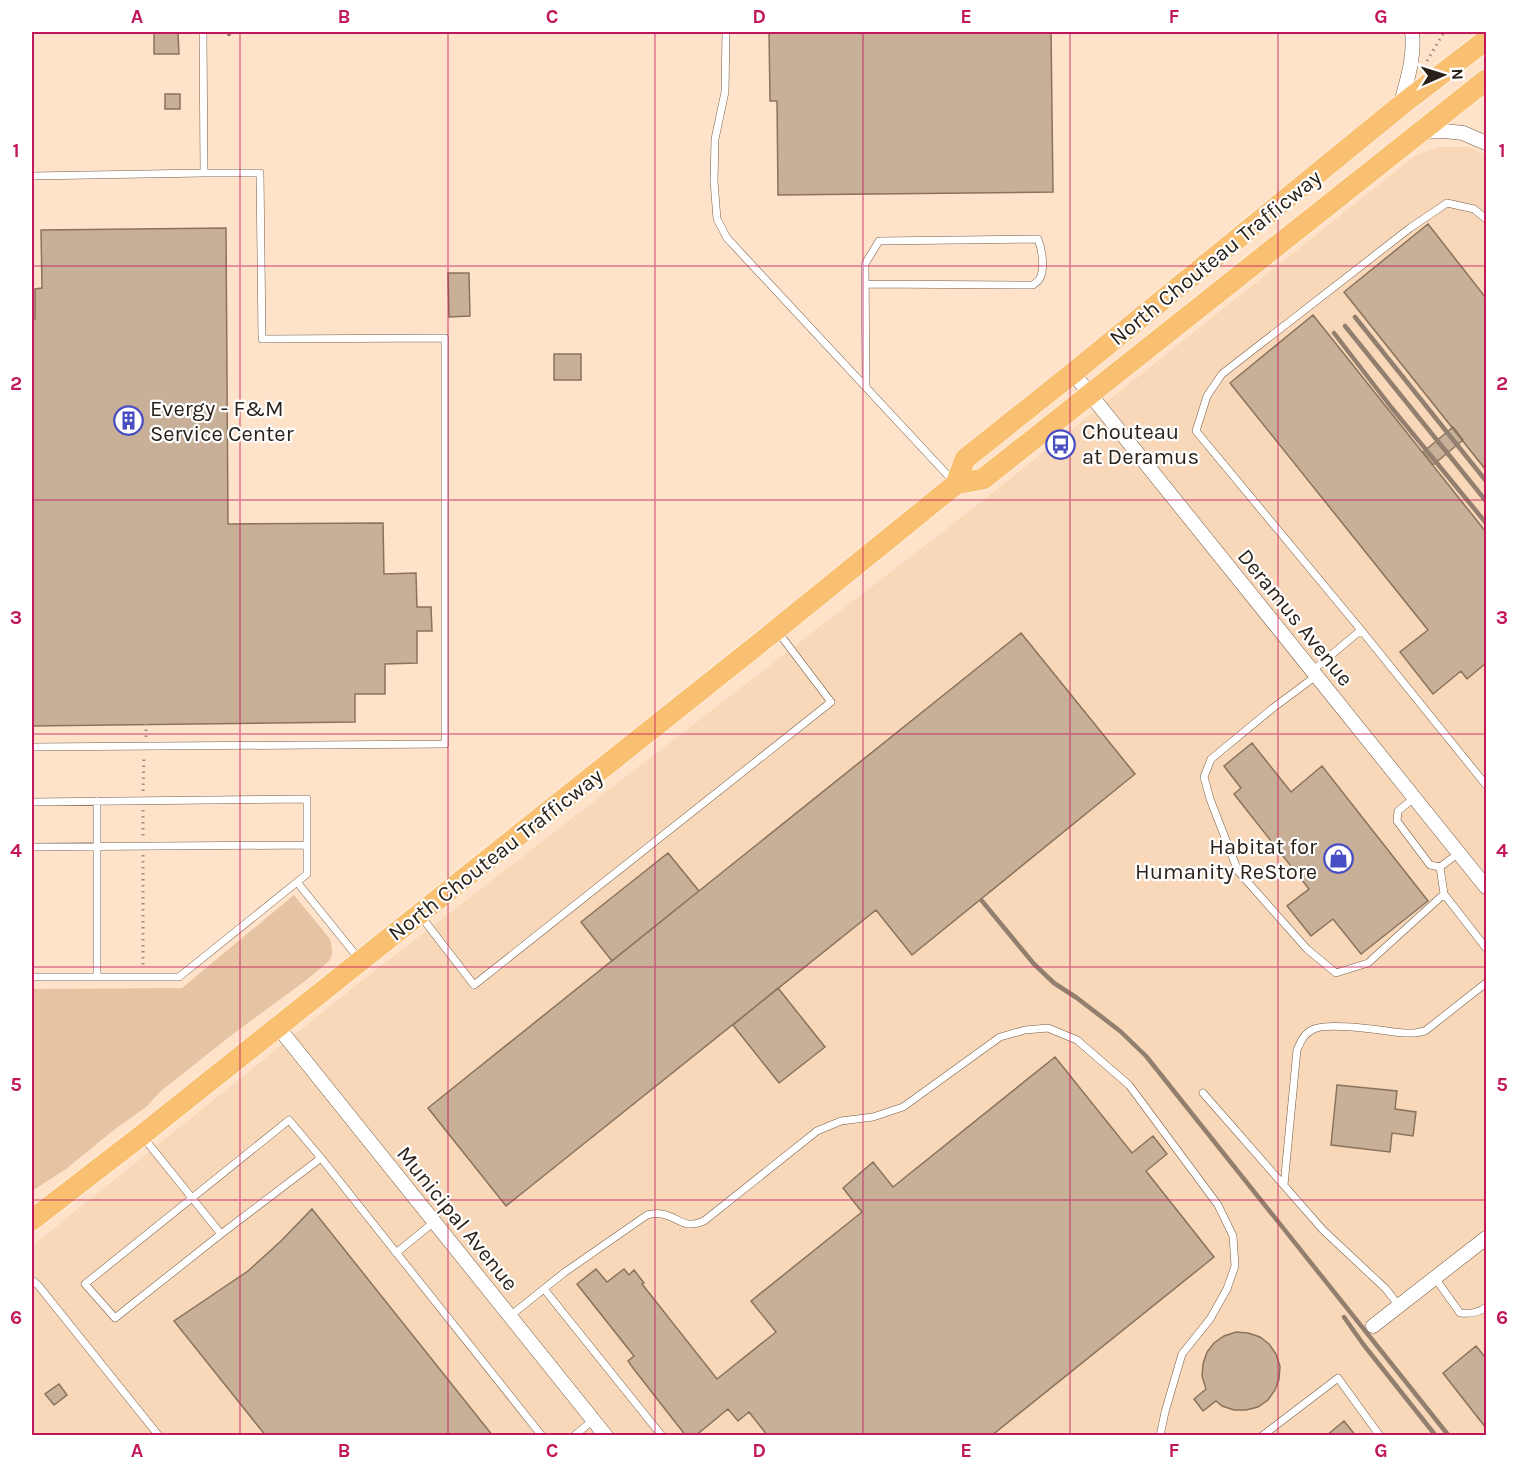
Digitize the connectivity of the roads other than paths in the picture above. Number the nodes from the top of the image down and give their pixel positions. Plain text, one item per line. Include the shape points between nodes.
1 (203, 32) edge
2 (726, 32) edge
3 (1412, 32) edge
4 (1486, 40) edge
5 (1486, 80) edge
6 (1400, 106) junction
7 (1421, 132) junction
8 (1486, 143) edge
9 (204, 173) junction
10 (32, 176) edge
11 (1486, 219) edge
12 (865, 284) junction
13 (1072, 374) junction
14 (866, 386) junction
15 (1089, 394) junction
16 (956, 483) junction
17 (776, 630) junction
18 (1360, 630) junction
19 (1314, 673) junction
20 (32, 747) edge
21 (1486, 785) edge
22 (1414, 798) junction
23 (32, 801) edge
24 (97, 801) junction
25 (307, 845) junction
26 (97, 847) junction
27 (32, 848) edge
28 (1459, 853) junction
29 (1440, 867) junction
30 (297, 882) junction
31 (1486, 887) edge
32 (1444, 894) junction
33 (419, 914) junction
34 (1486, 948) edge
35 (360, 961) junction
36 (32, 977) edge
37 (97, 977) junction
38 (1486, 982) edge
39 (278, 1027) junction
40 (1203, 1093) dead end
41 (142, 1135) junction
42 (321, 1158) junction
43 (1284, 1185) junction
44 (192, 1197) junction
45 (32, 1220) edge
46 (434, 1222) junction
47 (221, 1234) junction
48 (1486, 1238) edge
49 (396, 1253) junction
50 (1434, 1278) junction
51 (32, 1280) edge
52 (544, 1288) junction
53 (1399, 1306) junction
54 (1486, 1307) edge
55 (510, 1316) junction
56 (1373, 1326) dead end
57 (593, 1420) junction
58 (159, 1436) edge
59 (542, 1436) edge
60 (574, 1436) edge
61 (606, 1436) edge
62 (662, 1436) edge
63 (1160, 1436) edge
64 (1262, 1436) edge
65 (1380, 1436) edge

1 - 9 lane
2 - 14 lane via 726,92 715,140 717,219 728,238
3 - 6 street via 1412,63
4 - 6 main road, North Chouteau Trafficway
5 - 7 main road, North Chouteau Trafficway
6 - 13 main road, North Chouteau Trafficway
7 - 8 street via 1463,133
7 - 15 main road, North Chouteau Trafficway
9 - 10 lane
9 - 20 lane via 260,173 262,339 445,338 445,744
11 - 18 lane via 1474,209 1447,203 1410,228 1222,374 1207,396 1196,430
12 - 12 lane via 1033,285 1040,280 1041,247 1038,239 879,241 865,264
12 - 14 lane
13 - 15 street, Deramus Avenue
13 - 16 main road, North Chouteau Trafficway via 964,459
14 - 16 lane
15 - 16 main road, North Chouteau Trafficway via 983,479
15 - 19 street, Deramus Avenue
16 - 17 main road, North Chouteau Trafficway
17 - 33 main road, North Chouteau Trafficway
17 - 33 lane via 831,702 474,985
18 - 19 lane
18 - 21 lane
19 - 22 street, Deramus Avenue
19 - 32 lane via 1211,759 1204,777 1238,871 1307,949 1336,973 1368,963
22 - 28 street, Deramus Avenue
22 - 29 lane via 1398,811 1397,821 1430,865
23 - 24 lane
24 - 25 lane via 307,799
24 - 26 lane
25 - 26 lane
25 - 30 lane via 308,874
26 - 27 lane
26 - 37 lane
28 - 29 lane
28 - 31 street, Deramus Avenue
29 - 32 lane
30 - 35 lane
30 - 37 lane via 179,977
32 - 34 lane
33 - 35 main road, North Chouteau Trafficway
35 - 39 main road, North Chouteau Trafficway
36 - 37 lane
38 - 43 lane via 1425,1031 1404,1033 1329,1026 1304,1036 1297,1050
39 - 41 main road, North Chouteau Trafficway
39 - 46 street, Municipal Avenue
40 - 43 lane
41 - 44 lane
41 - 45 main road, North Chouteau Trafficway
42 - 44 lane via 289,1120
42 - 47 lane
42 - 49 lane
43 - 53 lane
44 - 47 lane
44 - 47 lane via 85,1284 115,1318
46 - 49 lane
46 - 55 street, Municipal Avenue
48 - 50 street
49 - 59 lane
50 - 53 street
50 - 54 lane via 1460,1313 1483,1311
51 - 58 lane
52 - 55 lane
52 - 62 lane
52 - 63 lane via 646,1215 660,1213 693,1225 704,1221 817,1131 841,1121 873,1117 903,1107 1000,1037 1048,1028 1077,1040 1129,1085 1218,1205 1233,1236 1235,1266 1227,1288 1210,1319 1182,1354
53 - 56 street
55 - 57 street, Municipal Avenue
57 - 60 lane
57 - 61 street, Municipal Avenue
64 - 65 lane via 1338,1378

